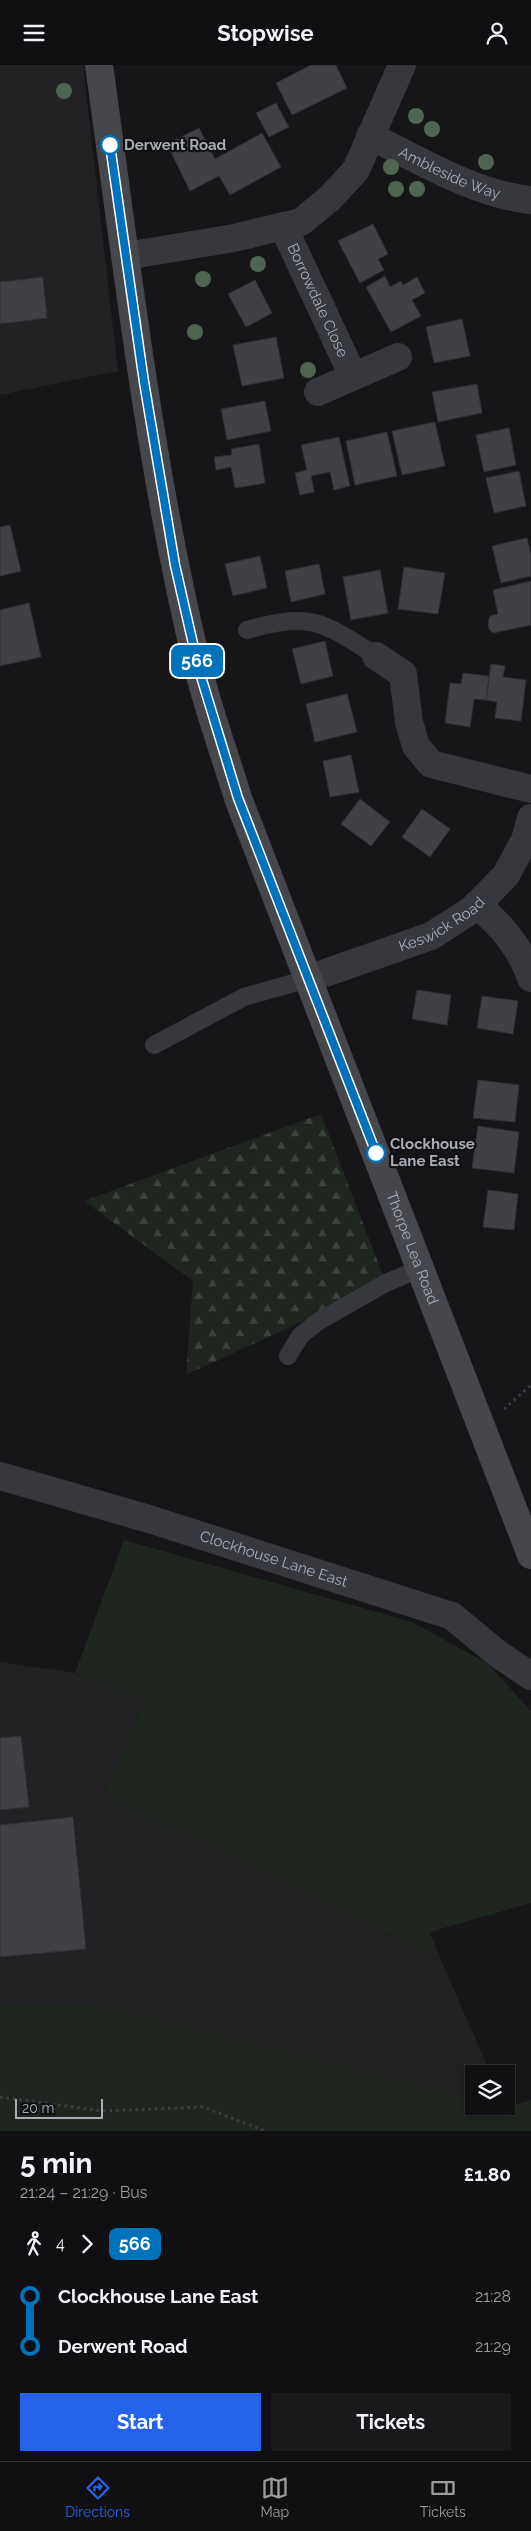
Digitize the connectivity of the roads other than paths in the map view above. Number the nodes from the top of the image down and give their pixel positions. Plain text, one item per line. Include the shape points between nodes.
1 (100, 65) edge
2 (402, 65) edge
3 (370, 136) junction
4 (531, 200) edge
5 (283, 226) junction
6 (126, 256) junction
7 (398, 357) dead end
8 (353, 376) junction
9 (318, 392) dead end
10 (247, 630) dead end
11 (376, 655) joint
12 (531, 789) edge
13 (531, 818) edge
14 (477, 905) junction
15 (531, 978) edge
16 (308, 979) junction
17 (154, 1045) dead end
18 (419, 1269) junction
19 (288, 1356) dead end
20 (0, 1475) edge
21 (531, 1555) edge
22 (531, 1675) edge

1 - 6 main road, Thorpe Lea Road
2 - 3 street
3 - 4 street, Ambleside Way via 485,190 509,198
3 - 5 street via 356,170 330,198 302,221
5 - 6 street
5 - 8 street, Borrowdale Close
6 - 16 main road, Thorpe Lea Road via 175,565 199,670 238,798
7 - 8 street, Borrowdale Close
8 - 9 street, Borrowdale Close
10 - 11 lane via 278,621 319,623
11 - 12 street via 403,674 409,722 416,746 431,764
13 - 14 street, Keswick Road via 525,840 506,875
14 - 15 street via 500,926 523,956
14 - 16 street, Keswick Road via 431,937
16 - 17 lane via 244,997
16 - 18 main road, Thorpe Lea Road
18 - 19 lane via 386,1283 319,1321 300,1335
18 - 21 main road, Thorpe Lea Road
20 - 22 street, Clockhouse Lane East via 452,1617 498,1654

